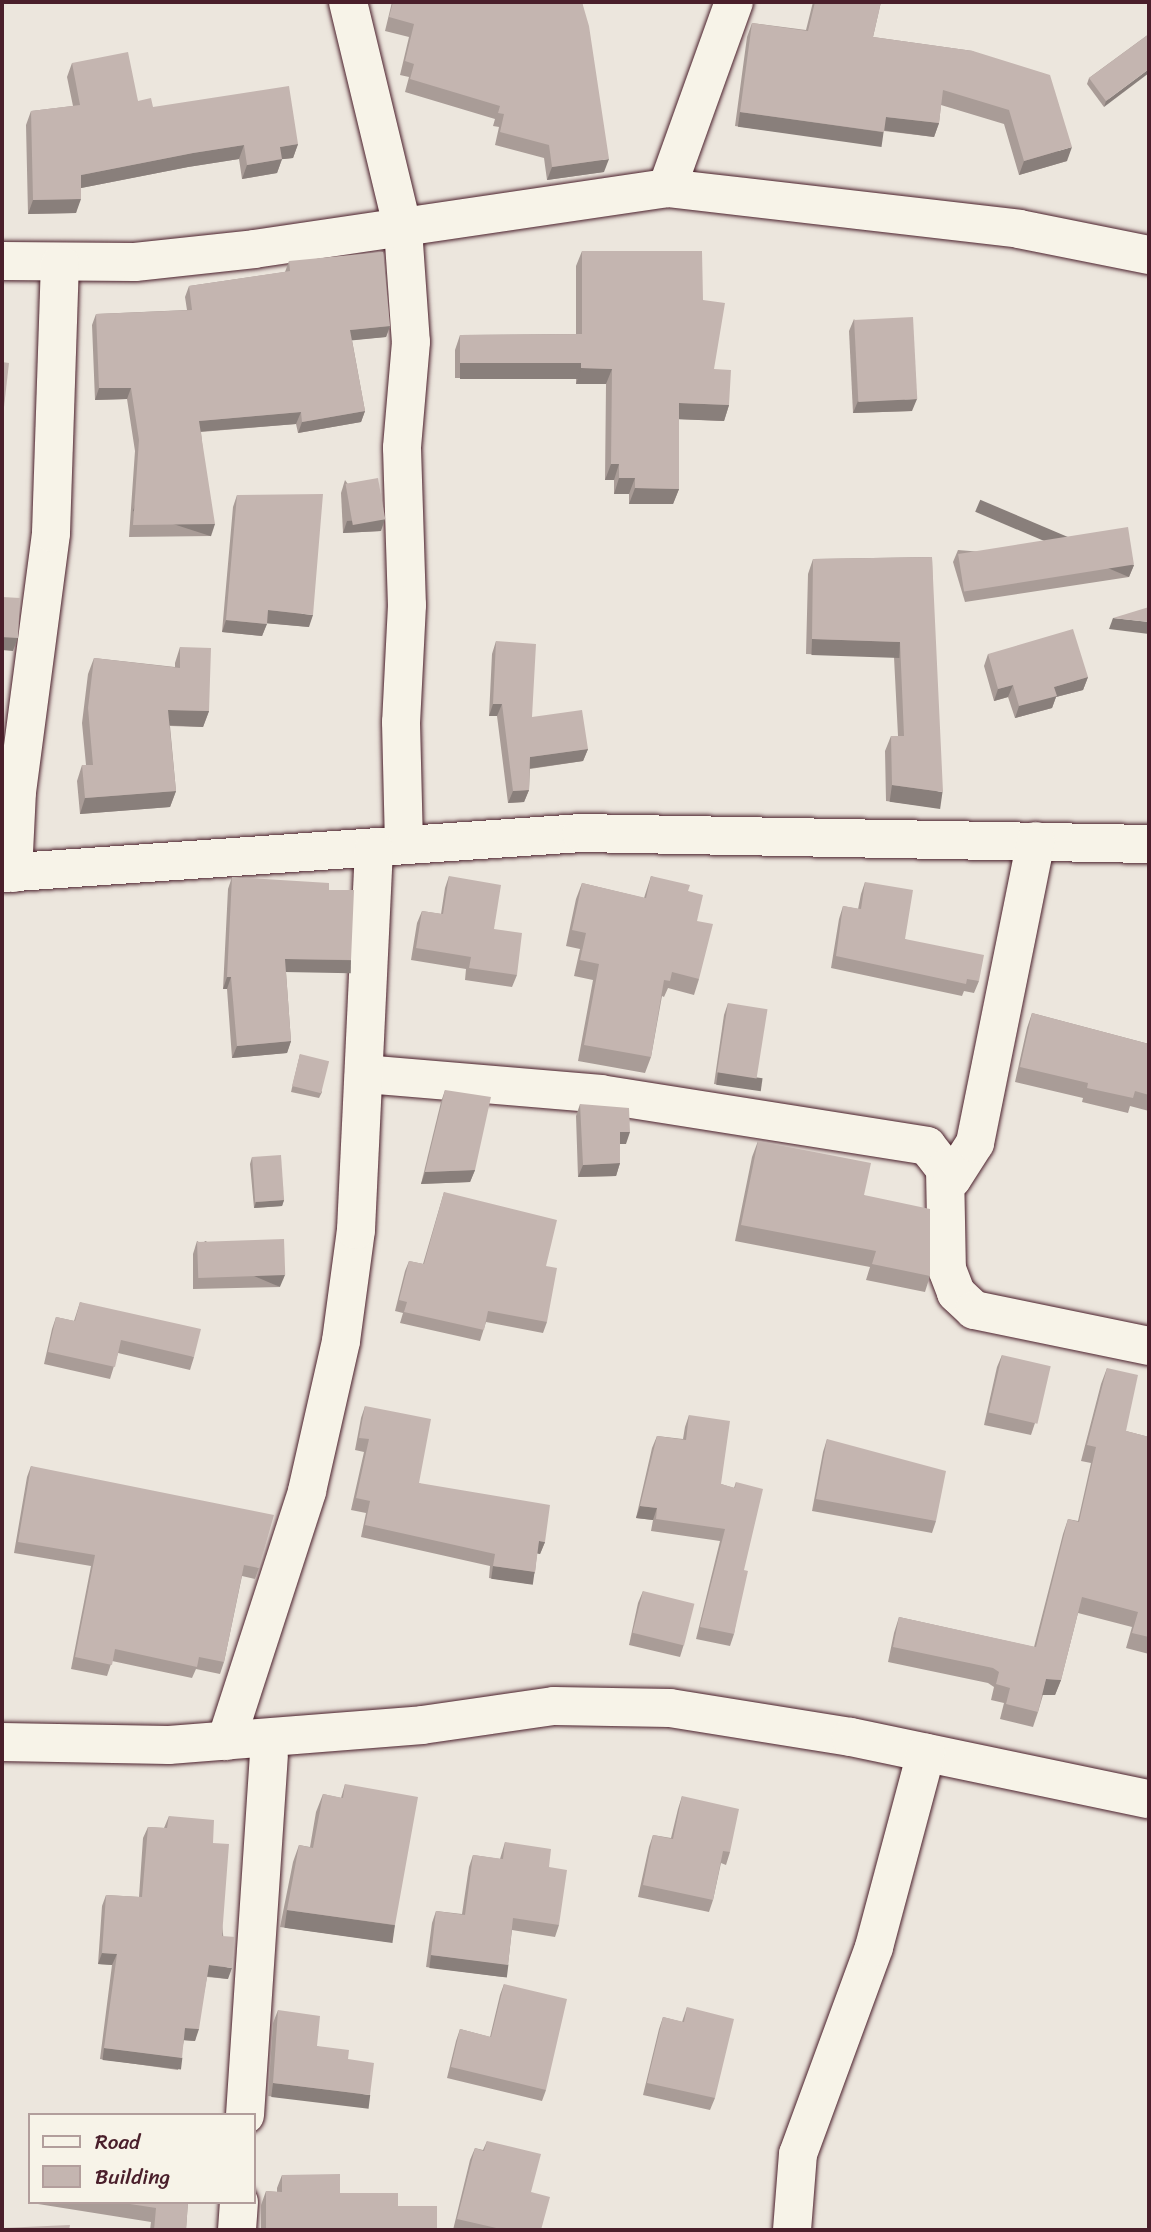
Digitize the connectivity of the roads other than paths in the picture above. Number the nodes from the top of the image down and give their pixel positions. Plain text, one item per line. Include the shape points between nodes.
1 (348, 2) edge
2 (734, 2) edge
3 (667, 188) junction
4 (403, 229) junction
5 (1149, 255) edge
6 (2, 261) edge
7 (60, 264) junction
8 (1036, 841) junction
9 (1149, 844) edge
10 (389, 846) junction
11 (7, 873) edge
12 (364, 1074) junction
13 (945, 1169) junction
14 (1149, 1346) edge
15 (226, 1741) junction
16 (2, 1742) edge
17 (926, 1753) junction
18 (269, 1756) dead end
19 (1149, 1799) edge
20 (245, 2113) edge
21 (239, 2204) edge
22 (237, 2230) edge
23 (792, 2230) edge

1 - 4 street
2 - 3 street
3 - 4 street
3 - 5 street via 1019,229
4 - 7 street via 135,262
4 - 10 street via 411,342 402,448 407,605
6 - 7 street
7 - 11 street via 51,533
8 - 9 street
8 - 10 street via 581,833
8 - 13 street via 975,1143 952,1179
10 - 11 street
10 - 12 street
12 - 13 street via 600,1094 901,1139 927,1146
12 - 15 street via 356,1230 338,1353 307,1491
13 - 14 street via 947,1269 956,1293 974,1310
15 - 16 street via 169,1745
15 - 17 street via 422,1725 567,1706 670,1708
17 - 19 street
17 - 23 street via 874,1947 798,2154
18 - 20 street
21 - 22 street

